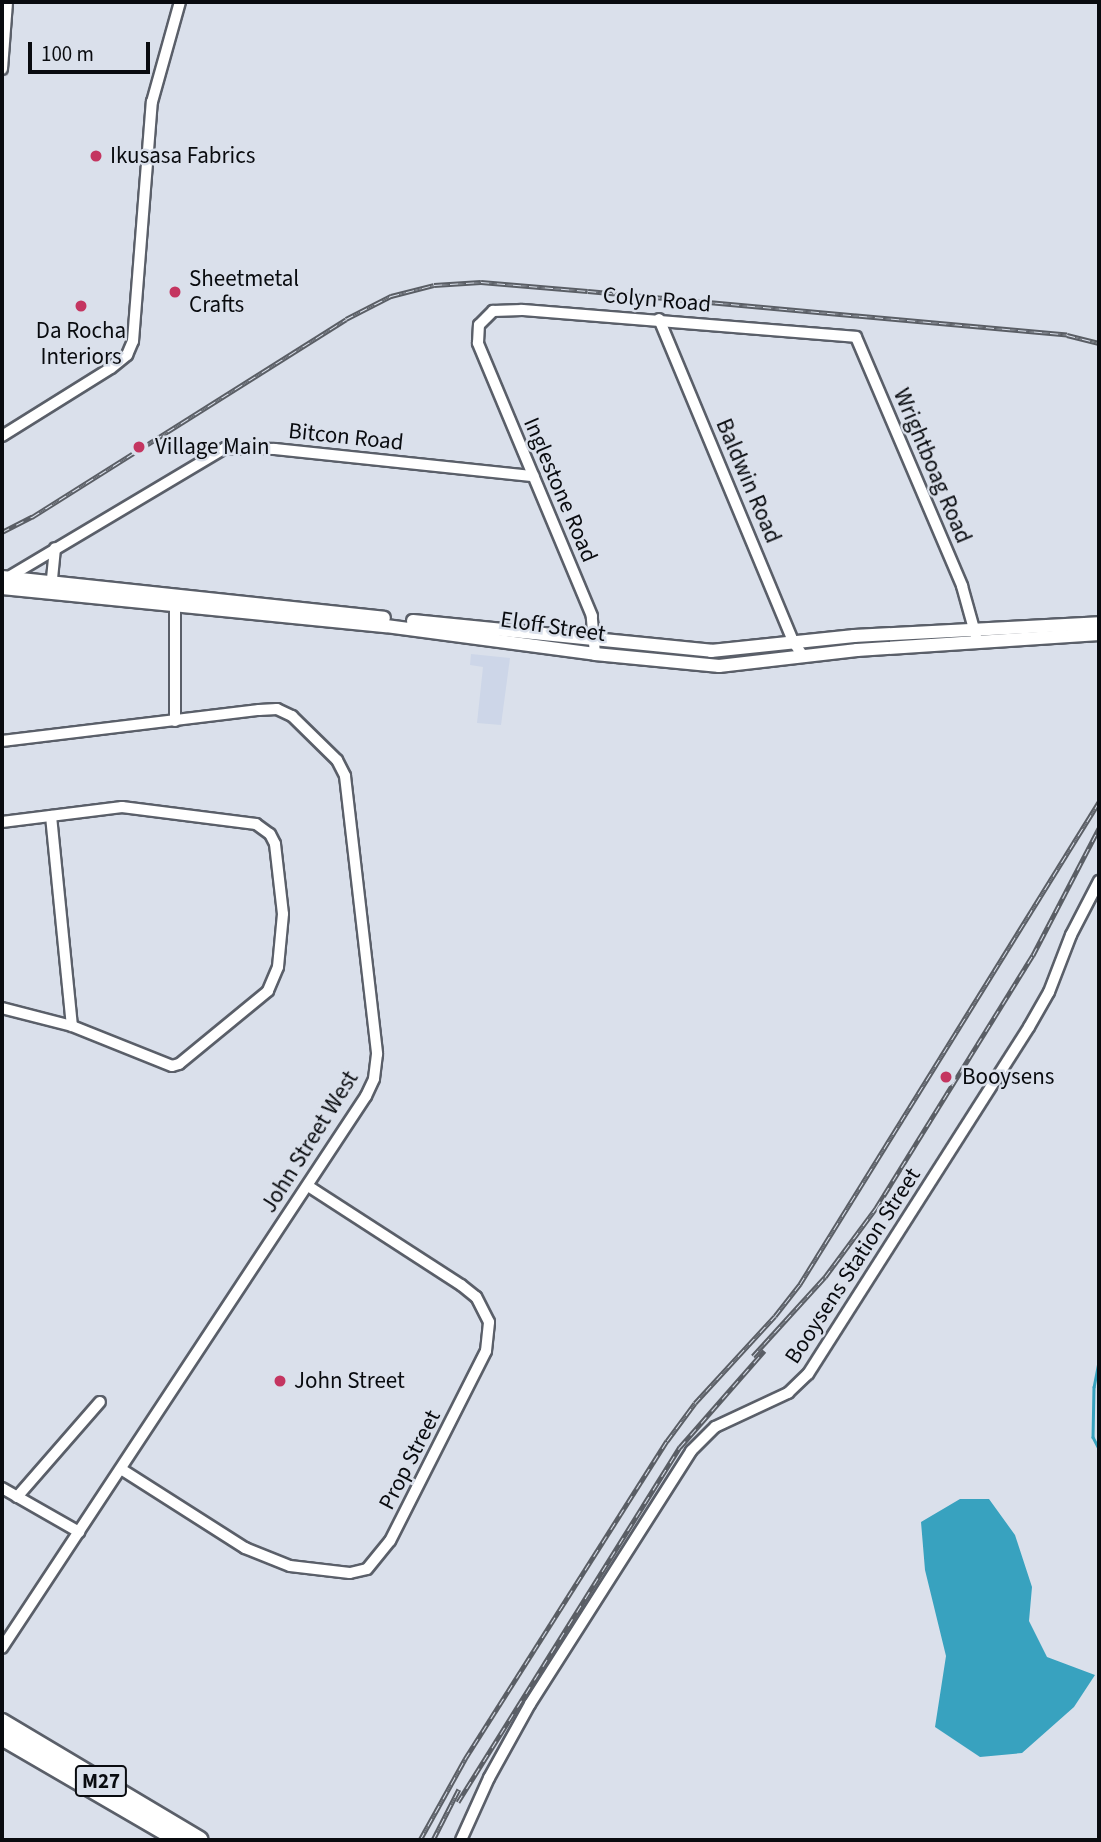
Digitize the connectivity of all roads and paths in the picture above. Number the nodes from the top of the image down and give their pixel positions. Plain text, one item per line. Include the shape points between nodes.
1 (7, 2) edge
2 (180, 2) edge
3 (2, 69) edge
4 (659, 319) junction
5 (856, 337) joint
6 (478, 343) joint
7 (2, 436) edge
8 (534, 476) junction
9 (55, 548) junction
10 (3, 581) edge
11 (52, 587) junction
12 (175, 602) junction
13 (1099, 623) edge
14 (1099, 634) edge
15 (971, 638) junction
16 (892, 641) junction
17 (794, 643) junction
18 (596, 648) junction
19 (803, 656) junction
20 (175, 721) junction
21 (2, 741) edge
22 (51, 816) junction
23 (2, 822) edge
24 (1099, 881) edge
25 (2, 1008) edge
26 (72, 1026) junction
27 (308, 1186) junction
28 (100, 1402) dead end
29 (121, 1469) junction
30 (2, 1488) edge
31 (17, 1497) junction
32 (79, 1532) junction
33 (2, 1648) edge
34 (2, 1722) edge
35 (2, 1737) edge
36 (178, 1840) edge
37 (200, 1840) edge
38 (461, 1840) edge

1 - 3 street
2 - 7 street via 152,102 133,341 127,355 111,368
4 - 5 street, Colyn Road
4 - 6 street, Colyn Road via 504,309 484,317
4 - 17 street, Baldwin Road
5 - 15 street, Wrightboag Road via 970,610
6 - 8 street, Inglestone Road
8 - 9 street, Bitcon Road via 225,447
8 - 18 street, Inglestone Road via 592,616
9 - 10 street, Bitcon Road
9 - 11 street
10 - 11 street, Eloff Street
11 - 12 street, Eloff Street
12 - 18 street, Eloff Street
12 - 20 street
13 - 15 street, Eloff Street
14 - 15 street, Eloff Street
15 - 16 street, Eloff Street
16 - 17 street, Eloff Street
16 - 19 street, Eloff Street
17 - 18 street, Eloff Street via 711,651
17 - 19 street, Baldwin Road
18 - 19 street, Eloff Street via 719,666
20 - 21 street
20 - 27 street, John Street West via 259,709 284,712 337,760 345,776 377,1062 366,1096
22 - 23 street
22 - 26 street
22 - 26 street via 122,807 244,821 265,829 275,844 283,914 275,980 268,991 183,1063 172,1066
24 - 38 street, Booysens Station Street via 1029,1027 813,1366 788,1393 715,1427 684,1460 530,1704
25 - 26 street
27 - 29 street, John Street West
27 - 29 street, Prop Street via 461,1285 476,1297 489,1322 486,1351 390,1541 367,1569 350,1573 290,1566 246,1548
28 - 31 street
29 - 32 street, John Street West
30 - 31 street
31 - 32 street
32 - 33 street, John Street West
34 - 37 main road, M27
35 - 36 main road, M27

